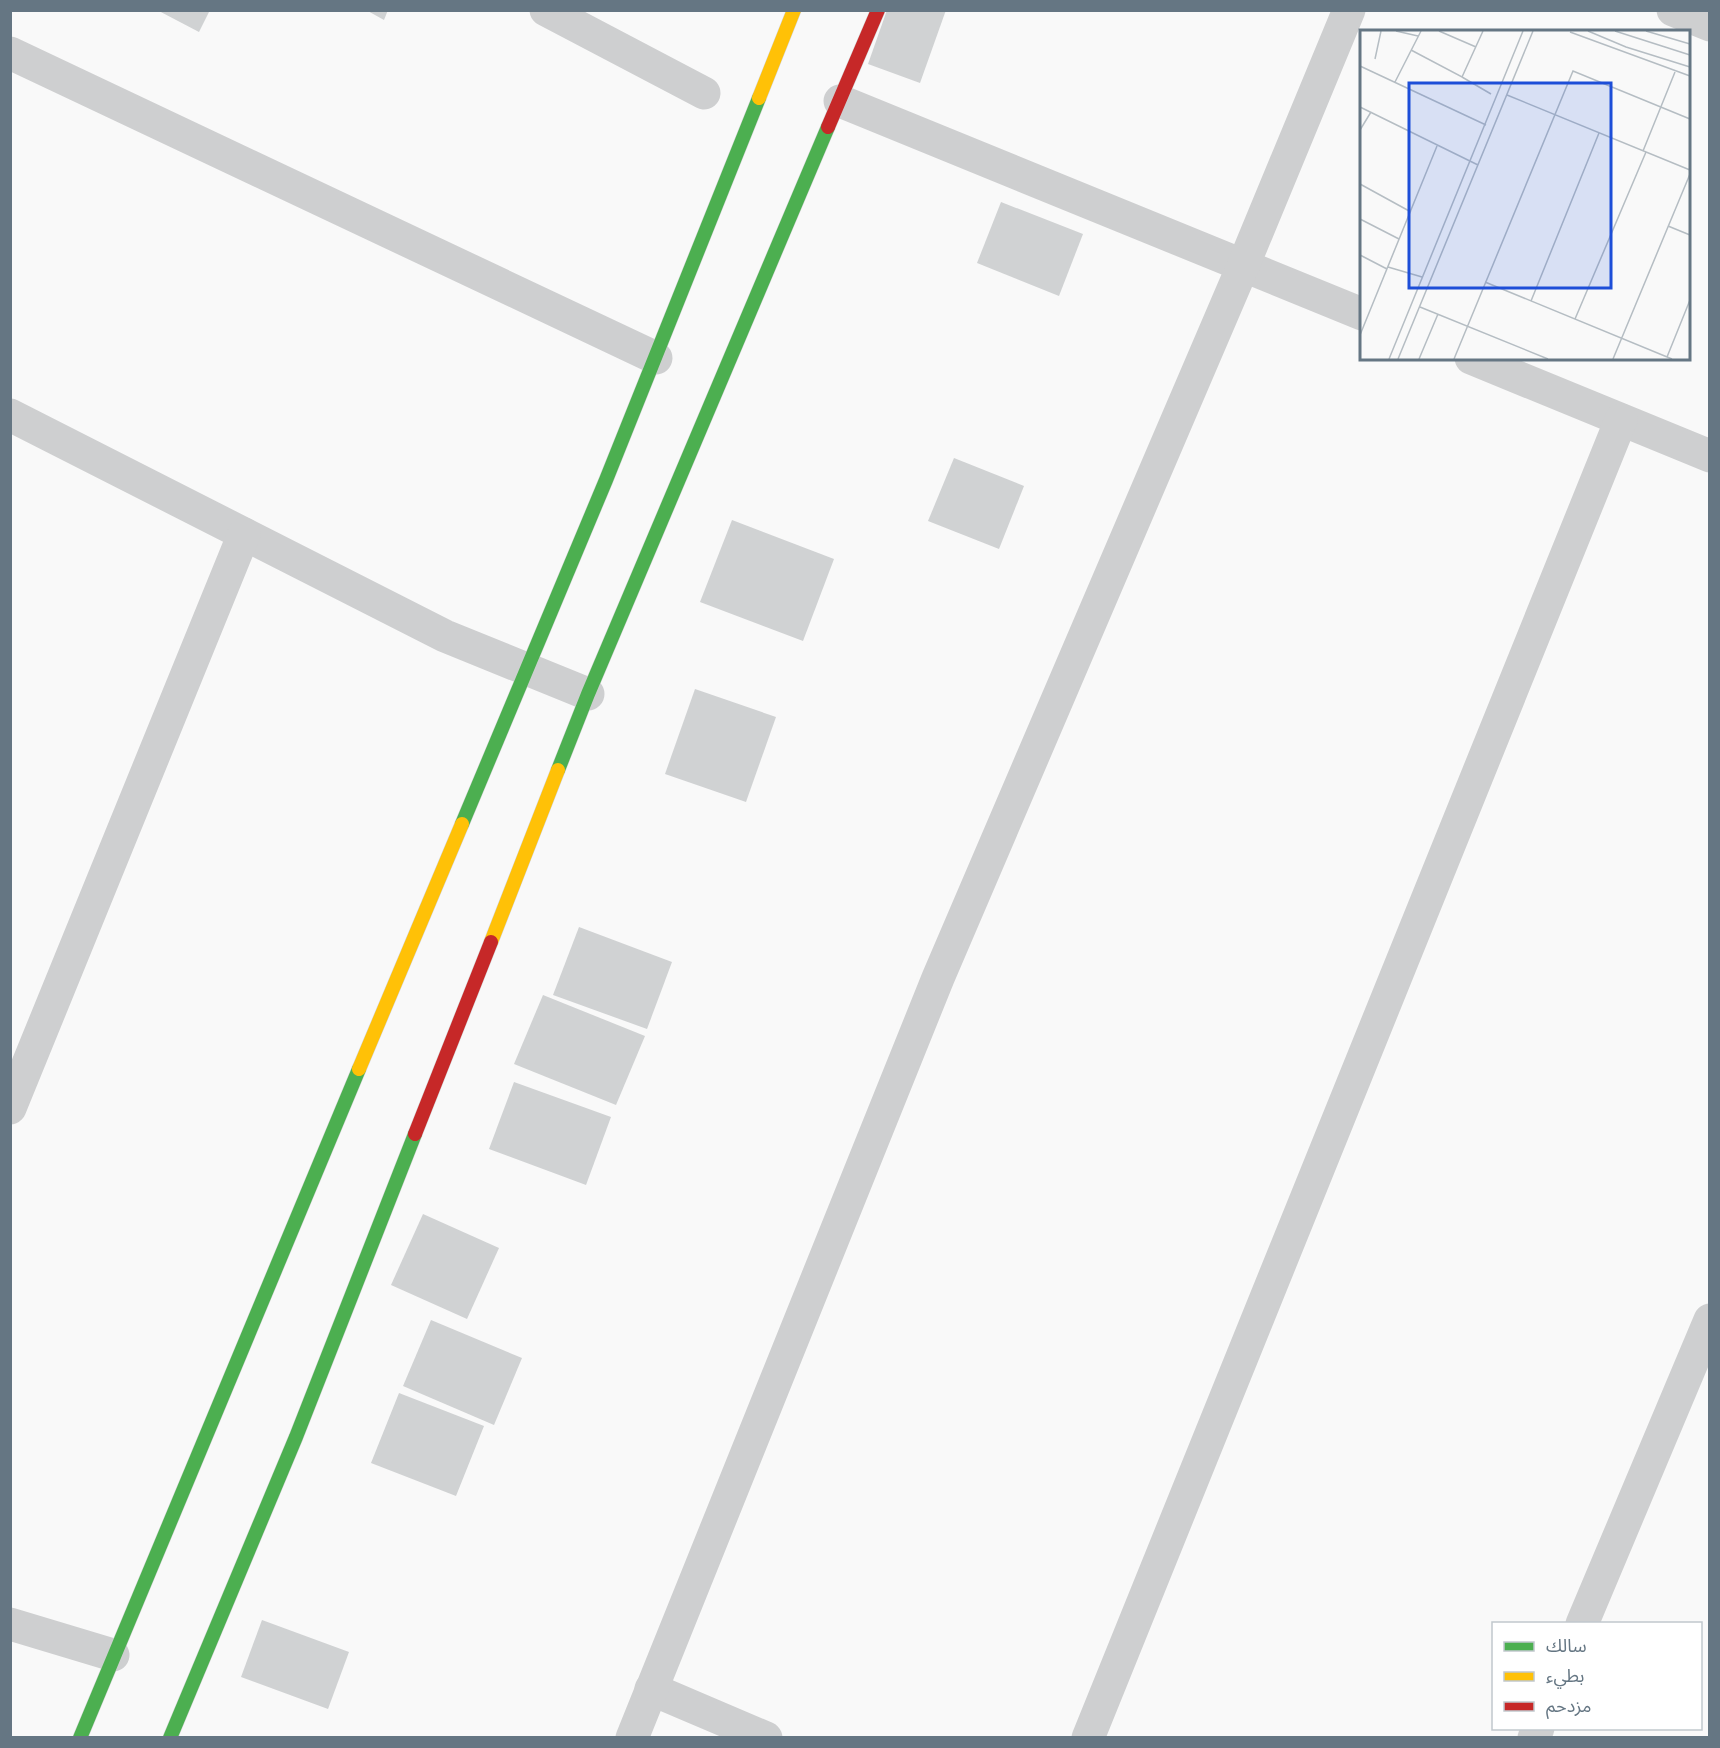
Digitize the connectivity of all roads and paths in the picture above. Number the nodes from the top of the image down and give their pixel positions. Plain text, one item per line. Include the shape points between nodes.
1 (546, 10) edge
2 (794, 10) edge
3 (878, 10) edge
4 (1349, 10) edge
5 (1673, 10) edge
6 (1710, 25) edge
7 (10, 53) edge
8 (704, 93) dead end
9 (840, 101) junction
10 (1243, 266) junction
11 (1360, 313) edge
12 (656, 358) junction
13 (1476, 360) edge
14 (10, 415) edge
15 (1621, 420) junction
16 (1710, 456) edge
17 (244, 534) junction
18 (526, 670) junction
19 (588, 694) junction
20 (13, 1097) edge
21 (1710, 1320) edge
22 (1582, 1622) edge
23 (10, 1624) edge
24 (113, 1655) junction
25 (651, 1689) junction
26 (80, 1737) edge
27 (170, 1737) edge
28 (632, 1737) edge
29 (766, 1737) edge
30 (1088, 1737) edge

1 - 8 street
2 - 12 main road
3 - 9 main road
4 - 10 street
5 - 6 street
7 - 12 street
9 - 10 street
9 - 19 main road
10 - 11 street
10 - 25 street via 938,978
12 - 18 main road
13 - 15 street
14 - 17 street
15 - 16 street
15 - 30 street
17 - 18 street via 445,636
17 - 20 street
18 - 19 street
18 - 24 main road
19 - 27 main road via 296,1437
21 - 22 street
23 - 24 street
24 - 26 main road
25 - 28 street
25 - 29 street

